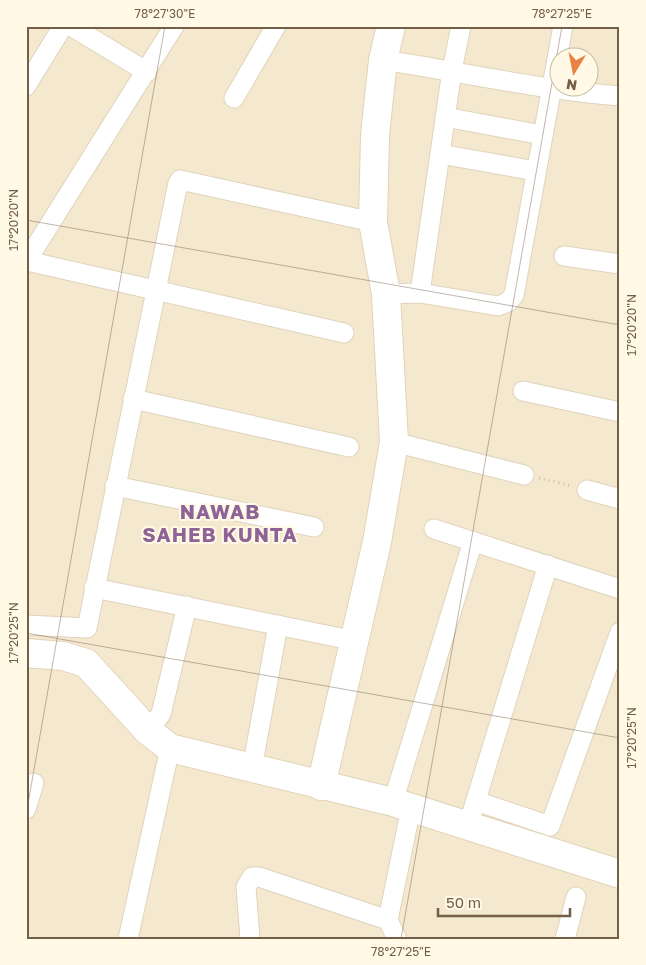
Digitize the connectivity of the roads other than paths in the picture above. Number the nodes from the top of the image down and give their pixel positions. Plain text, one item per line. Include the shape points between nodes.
1 (63, 26) edge
2 (71, 26) edge
3 (174, 26) edge
4 (276, 26) edge
5 (391, 26) edge
6 (461, 26) edge
7 (563, 26) edge
8 (559, 48) edge
9 (383, 60) junction
10 (452, 70) junction
11 (147, 72) junction
12 (26, 86) edge
13 (548, 90) edge
14 (598, 94) edge
15 (620, 96) edge
16 (234, 98) dead end
17 (549, 98) edge
18 (445, 117) junction
19 (542, 136) junction
20 (440, 154) junction
21 (536, 171) junction
22 (373, 222) junction
23 (564, 256) dead end
24 (26, 261) edge
25 (620, 264) edge
26 (156, 291) junction
27 (420, 293) junction
28 (386, 294) junction
29 (344, 333) dead end
30 (523, 390) dead end
31 (132, 399) junction
32 (620, 412) edge
33 (394, 442) junction
34 (349, 447) dead end
35 (524, 475) road end
36 (115, 486) junction
37 (587, 490) road end
38 (620, 499) edge
39 (314, 526) dead end
40 (434, 529) dead end
41 (473, 541) junction
42 (548, 565) junction
43 (94, 588) junction
44 (620, 589) edge
45 (187, 606) junction
46 (26, 625) edge
47 (278, 625) junction
48 (620, 632) edge
49 (356, 641) junction
50 (26, 653) edge
51 (148, 731) junction
52 (170, 748) junction
53 (252, 769) junction
54 (34, 783) dead end
55 (321, 786) junction
56 (402, 805) junction
57 (26, 809) edge
58 (472, 814) junction
59 (620, 874) edge
60 (576, 897) dead end
61 (388, 920) junction
62 (128, 939) edge
63 (250, 939) edge
64 (397, 939) edge
65 (566, 939) edge

1 - 12 street
2 - 11 street
3 - 11 street
4 - 16 street
5 - 9 street
6 - 10 street
7 - 8 street
9 - 10 street
9 - 22 street via 375,135
10 - 13 street
10 - 18 street
11 - 24 street
14 - 15 street
17 - 19 street
18 - 19 street
18 - 20 street
19 - 21 street
20 - 21 street
20 - 27 street
21 - 27 street via 514,295 508,302 498,306
22 - 26 street via 180,180
22 - 28 street
23 - 25 street
24 - 26 street
26 - 29 street
26 - 31 street
27 - 28 street
28 - 33 street
30 - 32 street
31 - 34 street
31 - 36 street
33 - 35 street
33 - 49 street via 378,542
36 - 39 street
36 - 43 street
37 - 38 street
40 - 41 street
41 - 42 street
41 - 56 street
42 - 44 street
42 - 58 street
43 - 45 street
43 - 46 street via 87,628
45 - 47 street
45 - 51 street via 161,714
47 - 49 street
47 - 53 street
48 - 58 street via 550,826
49 - 55 street
50 - 51 street via 63,656 86,663
51 - 52 street
52 - 53 street
52 - 62 street
53 - 55 street
54 - 57 street
55 - 56 street
56 - 58 street
56 - 61 street
58 - 59 street
60 - 65 street
61 - 63 street via 252,877 246,887
61 - 64 street

